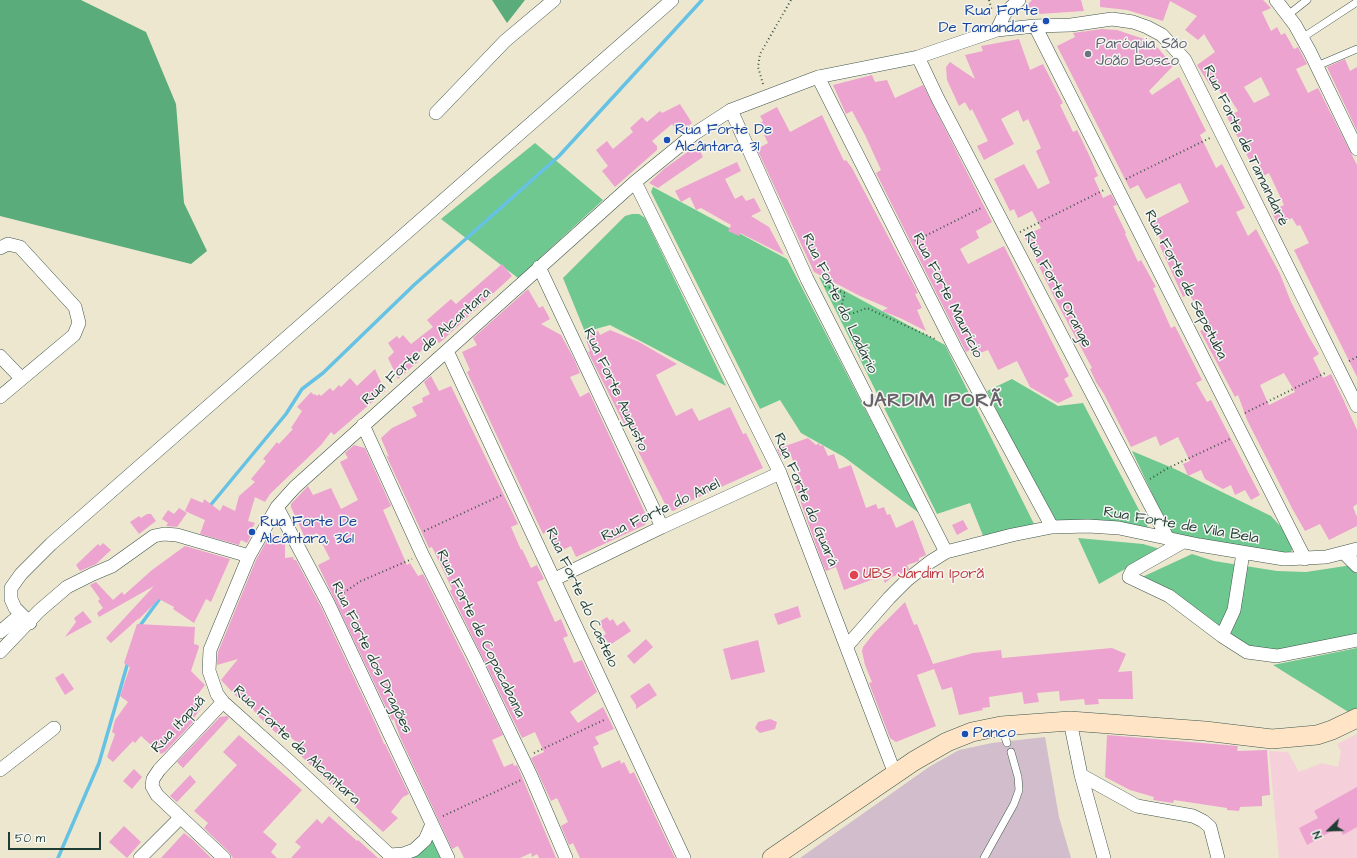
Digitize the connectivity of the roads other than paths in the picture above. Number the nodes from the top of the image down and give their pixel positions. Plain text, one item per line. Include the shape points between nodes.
1 (554, 0) edge
2 (672, 0) edge
3 (1019, 0) edge
4 (1276, 0) edge
5 (1307, 0) edge
6 (1357, 2) edge
7 (1288, 16) junction
8 (1035, 26) junction
9 (997, 30) junction
10 (1302, 38) junction
11 (1357, 49) edge
12 (918, 57) junction
13 (1317, 66) junction
14 (818, 77) junction
15 (731, 110) junction
16 (436, 113) dead end
17 (1357, 149) edge
18 (634, 182) junction
19 (0, 248) edge
20 (538, 267) junction
21 (447, 351) junction
22 (0, 356) edge
23 (21, 378) junction
24 (0, 397) edge
25 (1357, 406) edge
26 (363, 425) junction
27 (780, 473) junction
28 (277, 507) junction
29 (662, 527) junction
30 (1052, 527) junction
31 (1168, 539) junction
32 (1183, 542) junction
33 (1351, 551) edge
34 (946, 552) junction
35 (1243, 553) junction
36 (249, 556) junction
37 (1305, 559) junction
38 (1357, 566) edge
39 (555, 579) junction
40 (25, 619) junction
41 (0, 632) edge
42 (1222, 636) junction
43 (1357, 640) edge
44 (847, 646) junction
45 (0, 652) edge
46 (223, 702) junction
47 (1357, 718) edge
48 (1070, 721) junction
49 (54, 728) dead end
50 (1011, 752) dead end
51 (0, 770) edge
52 (895, 774) junction
53 (1081, 775) junction
54 (180, 818) junction
55 (432, 824) junction
56 (391, 857) edge
57 (140, 858) edge
58 (224, 858) edge
59 (448, 858) edge
60 (566, 858) edge
61 (684, 858) edge
62 (772, 858) edge
63 (984, 858) edge
64 (1104, 858) edge
65 (1218, 858) edge

1 - 16 street via 506,41
2 - 40 street via 51,544 21,574 11,588 11,599
3 - 9 street via 1005,13
4 - 7 street
5 - 7 lane
6 - 10 lane
7 - 10 street
8 - 9 street, Rua Forte de Tamandaré
8 - 25 street, Rua Forte de Tamandaré via 1071,25 1112,19 1147,27 1172,44 1185,60
8 - 37 street, Rua Forte de Sepetuba
9 - 12 street, Rua Forte de Alcantara
10 - 13 street
11 - 13 lane
12 - 14 street, Rua Forte de Alcantara
12 - 31 street, Rua Forte Orange
13 - 17 street
14 - 15 street, Rua Forte de Alcantara
14 - 30 street, Rua Forte Maurício via 955,348
15 - 18 street, Rua Forte de Alcantara via 694,134
15 - 34 street, Rua Forte do Ladário via 807,279
18 - 20 street, Rua Forte de Alcantara
18 - 27 street, Rua Forte do Guará
19 - 23 street via 8,244 20,247 75,307 79,323 74,335
20 - 21 street, Rua Forte de Alcantara
20 - 29 street, Rua Forte Augusto
21 - 26 street, Rua Forte de Alcantara
21 - 39 street, Rua Forte do Castelo
22 - 23 street
23 - 24 street
26 - 28 street, Rua Forte de Alcantara via 283,498
26 - 60 street, Rua Forte de Copacabana via 422,554 531,776
27 - 29 street, Rua Forte do Anel
27 - 44 street, Rua Forte do Guará
28 - 36 street, Rua Forte de Alcantara
28 - 55 street, Rua Forte dos Dragões via 328,603
29 - 39 street, Rua Forte do Anel
30 - 31 street, Rua Forte de Vila Bela via 1118,528
30 - 34 street, Rua Forte de Vila Bela
31 - 32 street, Rua Forte de Vila Bela
32 - 35 street, Rua Forte de Vila Bela
32 - 42 street via 1132,571 1129,578 1169,596
33 - 37 street, Rua Forte de Vila Bela
33 - 38 street
34 - 44 street, Rua Forte de Vila Bela via 907,580
35 - 37 street, Rua Forte de Vila Bela via 1263,557
35 - 42 street via 1234,610
36 - 40 street via 177,535 154,536 112,566 67,587 39,611
36 - 46 street, Rua Forte de Alcantara via 210,650 209,671 217,694
39 - 61 street, Rua Forte do Castelo
40 - 41 street
40 - 45 street
42 - 43 street via 1247,652 1277,656
44 - 52 street, Rua Forte do Guará
46 - 54 street, Rua Itapuã via 153,779 153,790
46 - 56 street, Rua Forte de Alcantara
47 - 48 main road via 1317,735 1272,740 1205,731
48 - 52 main road via 1004,735 972,732 947,742
48 - 53 street
49 - 51 street
50 - 63 lane via 1019,790
52 - 62 main road
53 - 64 street
53 - 65 street via 1137,806 1194,816 1203,821 1210,828
54 - 57 street
54 - 58 street
55 - 56 street via 425,840 414,850
55 - 59 street, Rua Forte dos Dragões

